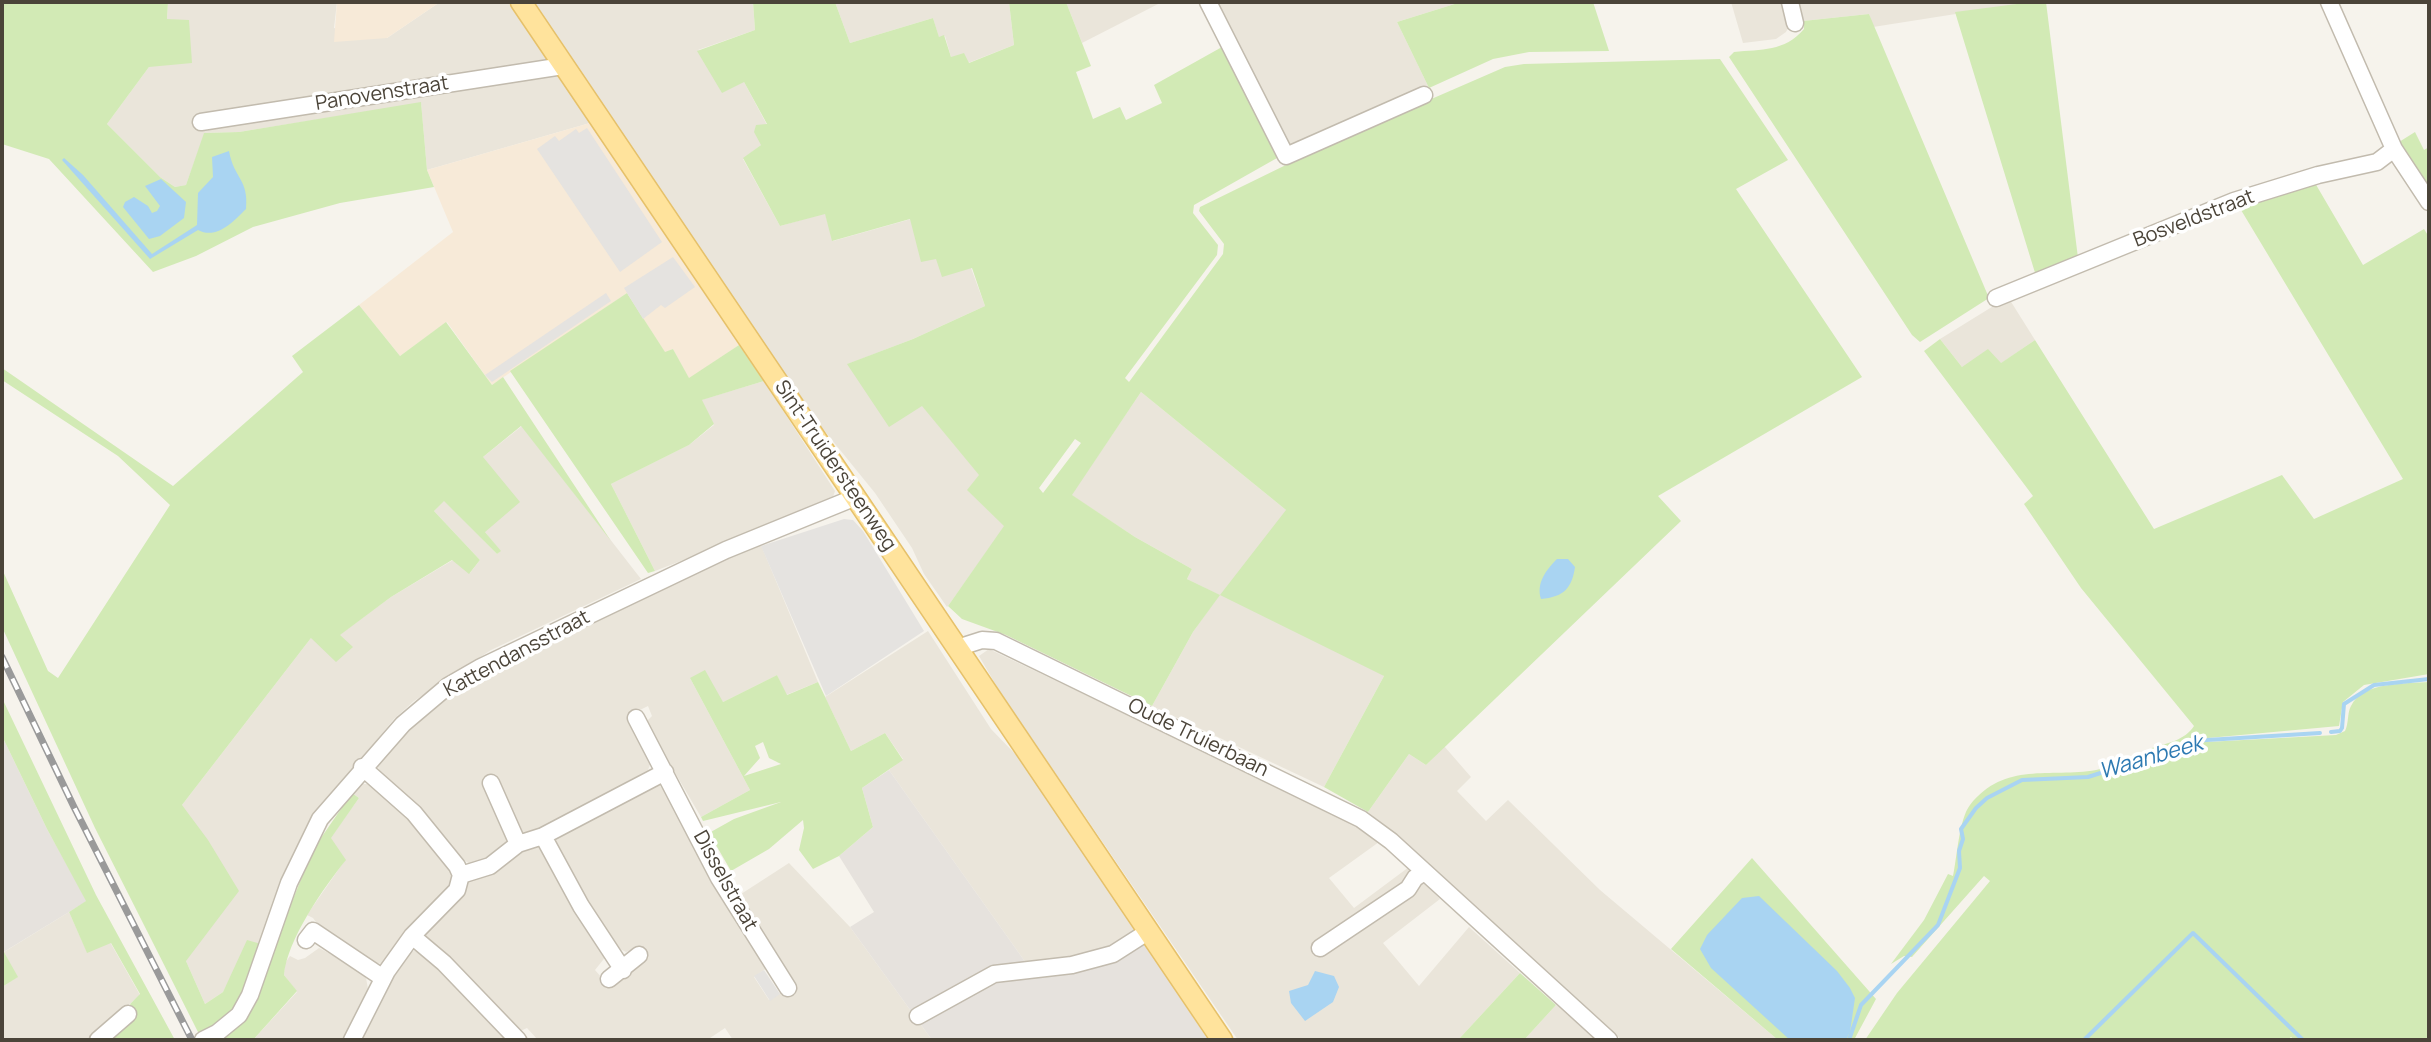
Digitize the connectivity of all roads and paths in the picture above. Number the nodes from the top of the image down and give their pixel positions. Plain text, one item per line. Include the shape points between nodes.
1 (521, 2) edge
2 (1208, 2) edge
3 (1790, 2) edge
4 (2329, 2) edge
5 (1795, 23) dead end
6 (563, 66) junction
7 (1424, 95) dead end
8 (201, 122) dead end
9 (2394, 149) junction
10 (2429, 202) edge
11 (1996, 298) dead end
12 (856, 497) junction
13 (957, 648) junction
14 (636, 718) dead end
15 (362, 767) junction
16 (665, 772) junction
17 (491, 783) dead end
18 (543, 836) junction
19 (518, 844) junction
20 (1424, 872) junction
21 (461, 875) junction
22 (1149, 931) junction
23 (412, 936) junction
24 (306, 940) dead end
25 (1320, 948) dead end
26 (639, 955) dead end
27 (383, 978) junction
28 (788, 988) dead end
29 (128, 1014) dead end
30 (918, 1016) dead end
31 (210, 1036) edge
32 (525, 1039) edge
33 (98, 1040) edge
34 (352, 1040) edge
35 (1222, 1040) edge
36 (1609, 1040) edge

1 - 6 main road, Sint-Truidersteenweg
2 - 7 street via 1286,156
3 - 5 street
4 - 9 street
6 - 8 street, Panovenstraat
6 - 12 main road, Sint-Truidersteenweg
9 - 10 street
9 - 11 street, Bosveldstraat via 2377,162 2234,201
12 - 13 main road, Sint-Truidersteenweg
12 - 15 street, Kattendansstraat via 726,550 481,667 414,714
13 - 20 street, Oude Truierbaan via 996,641 1140,709 1361,819
13 - 22 main road, Sint-Truidersteenweg
14 - 16 street, Disselstraat
15 - 21 street via 414,813
15 - 31 street, Kattendansstraat via 320,819 289,883 239,1015
16 - 18 street
16 - 28 street, Disselstraat via 719,878
17 - 19 street
18 - 19 street
18 - 26 street via 616,974
19 - 21 street via 490,866
20 - 25 street via 1408,889
20 - 36 street, Oude Truierbaan
21 - 23 street via 457,890
22 - 30 street via 1113,954 1072,965 994,974
22 - 35 main road, Sint-Truidersteenweg
23 - 27 street
23 - 32 street
24 - 27 street via 313,931
27 - 34 street
29 - 33 street

